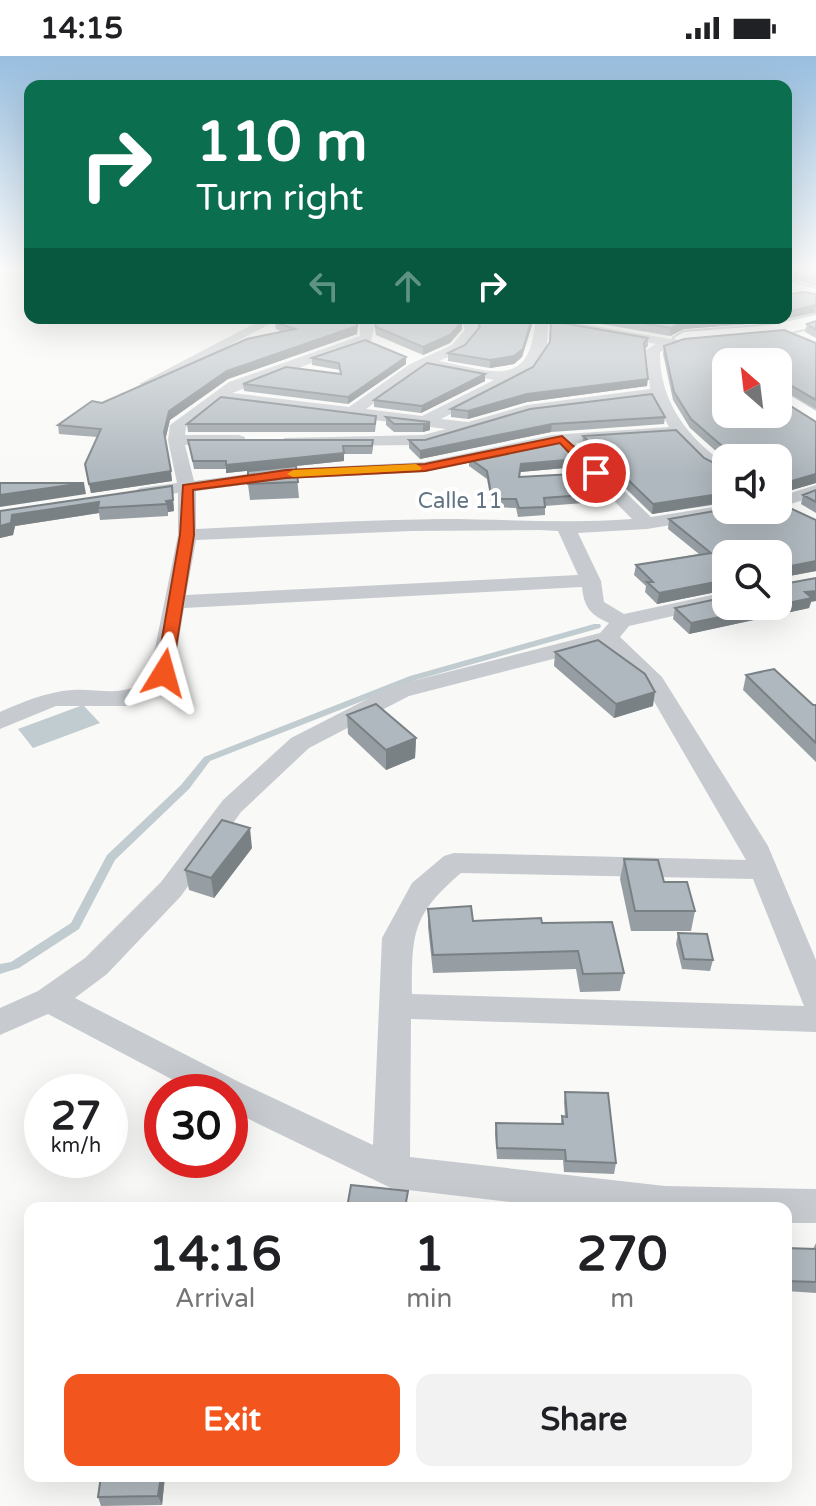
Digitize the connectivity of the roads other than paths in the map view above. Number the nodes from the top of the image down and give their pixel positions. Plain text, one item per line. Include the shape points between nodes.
1 (235, 339) edge
2 (372, 339) edge
3 (467, 339) edge
4 (535, 339) edge
5 (667, 339) edge
6 (688, 339) edge
7 (676, 340) junction
8 (712, 354) edge
9 (404, 356) edge
10 (426, 363) junction
11 (285, 368) junction
12 (310, 372) edge
13 (509, 378) junction
14 (146, 384) edge
15 (655, 393) junction
16 (477, 394) junction
17 (217, 396) junction
18 (792, 404) edge
19 (302, 405) junction
20 (355, 410) junction
21 (527, 410) junction
22 (427, 420) junction
23 (816, 422) edge
24 (468, 426) junction
25 (680, 431) junction
26 (562, 439) junction
27 (176, 440) junction
28 (250, 440) edge
29 (397, 441) junction
30 (712, 463) edge
31 (398, 468) junction
32 (596, 473) junction
33 (565, 476) edge
34 (187, 487) junction
35 (816, 490) edge
36 (116, 496) edge
37 (792, 498) edge
38 (792, 510) edge
39 (712, 513) edge
40 (807, 517) edge
41 (647, 523) junction
42 (566, 528) junction
43 (187, 535) junction
44 (591, 581) junction
45 (175, 602) junction
46 (712, 602) edge
47 (615, 630) junction
48 (0, 722) edge
49 (764, 870) junction
50 (816, 998) edge
51 (49, 1000) junction
52 (397, 1006) junction
53 (816, 1019) edge
54 (0, 1022) edge
55 (191, 1074) edge
56 (248, 1103) edge
57 (391, 1171) junction
58 (656, 1202) edge
59 (792, 1206) edge
60 (816, 1206) edge

1 - 14 street
2 - 11 street
3 - 10 street
4 - 13 street via 535,359
5 - 7 street
6 - 7 street
7 - 8 street
7 - 15 street via 653,350
9 - 10 street
10 - 13 street
10 - 20 street
11 - 12 street
11 - 17 street
13 - 16 street
15 - 21 street
15 - 25 street
16 - 21 street
16 - 22 street
17 - 19 street
17 - 27 street via 178,425
18 - 23 street
19 - 20 street
19 - 29 street via 279,441
20 - 22 street
21 - 24 street
22 - 24 street
24 - 29 street via 442,436
25 - 26 street
25 - 30 street
26 - 31 street
26 - 32 street
27 - 28 street
27 - 34 street
29 - 31 street
31 - 34 street via 286,474
32 - 33 street
32 - 41 street
34 - 36 street
34 - 43 street
35 - 37 street
38 - 40 street
39 - 41 street, Calle 11
41 - 42 street, Calle 11
42 - 43 street, Calle 11 via 412,525
42 - 44 street
43 - 45 street
44 - 45 street
44 - 47 street via 594,603
45 - 48 street via 164,673 144,696 47,701
46 - 47 street
47 - 49 street via 654,682
47 - 51 street via 401,691 300,743 232,806 147,915 96,966
49 - 50 street
49 - 52 street via 454,863 422,890 397,938
51 - 54 street
51 - 55 street
52 - 53 street
52 - 57 street
56 - 57 street
57 - 58 street
59 - 60 street

